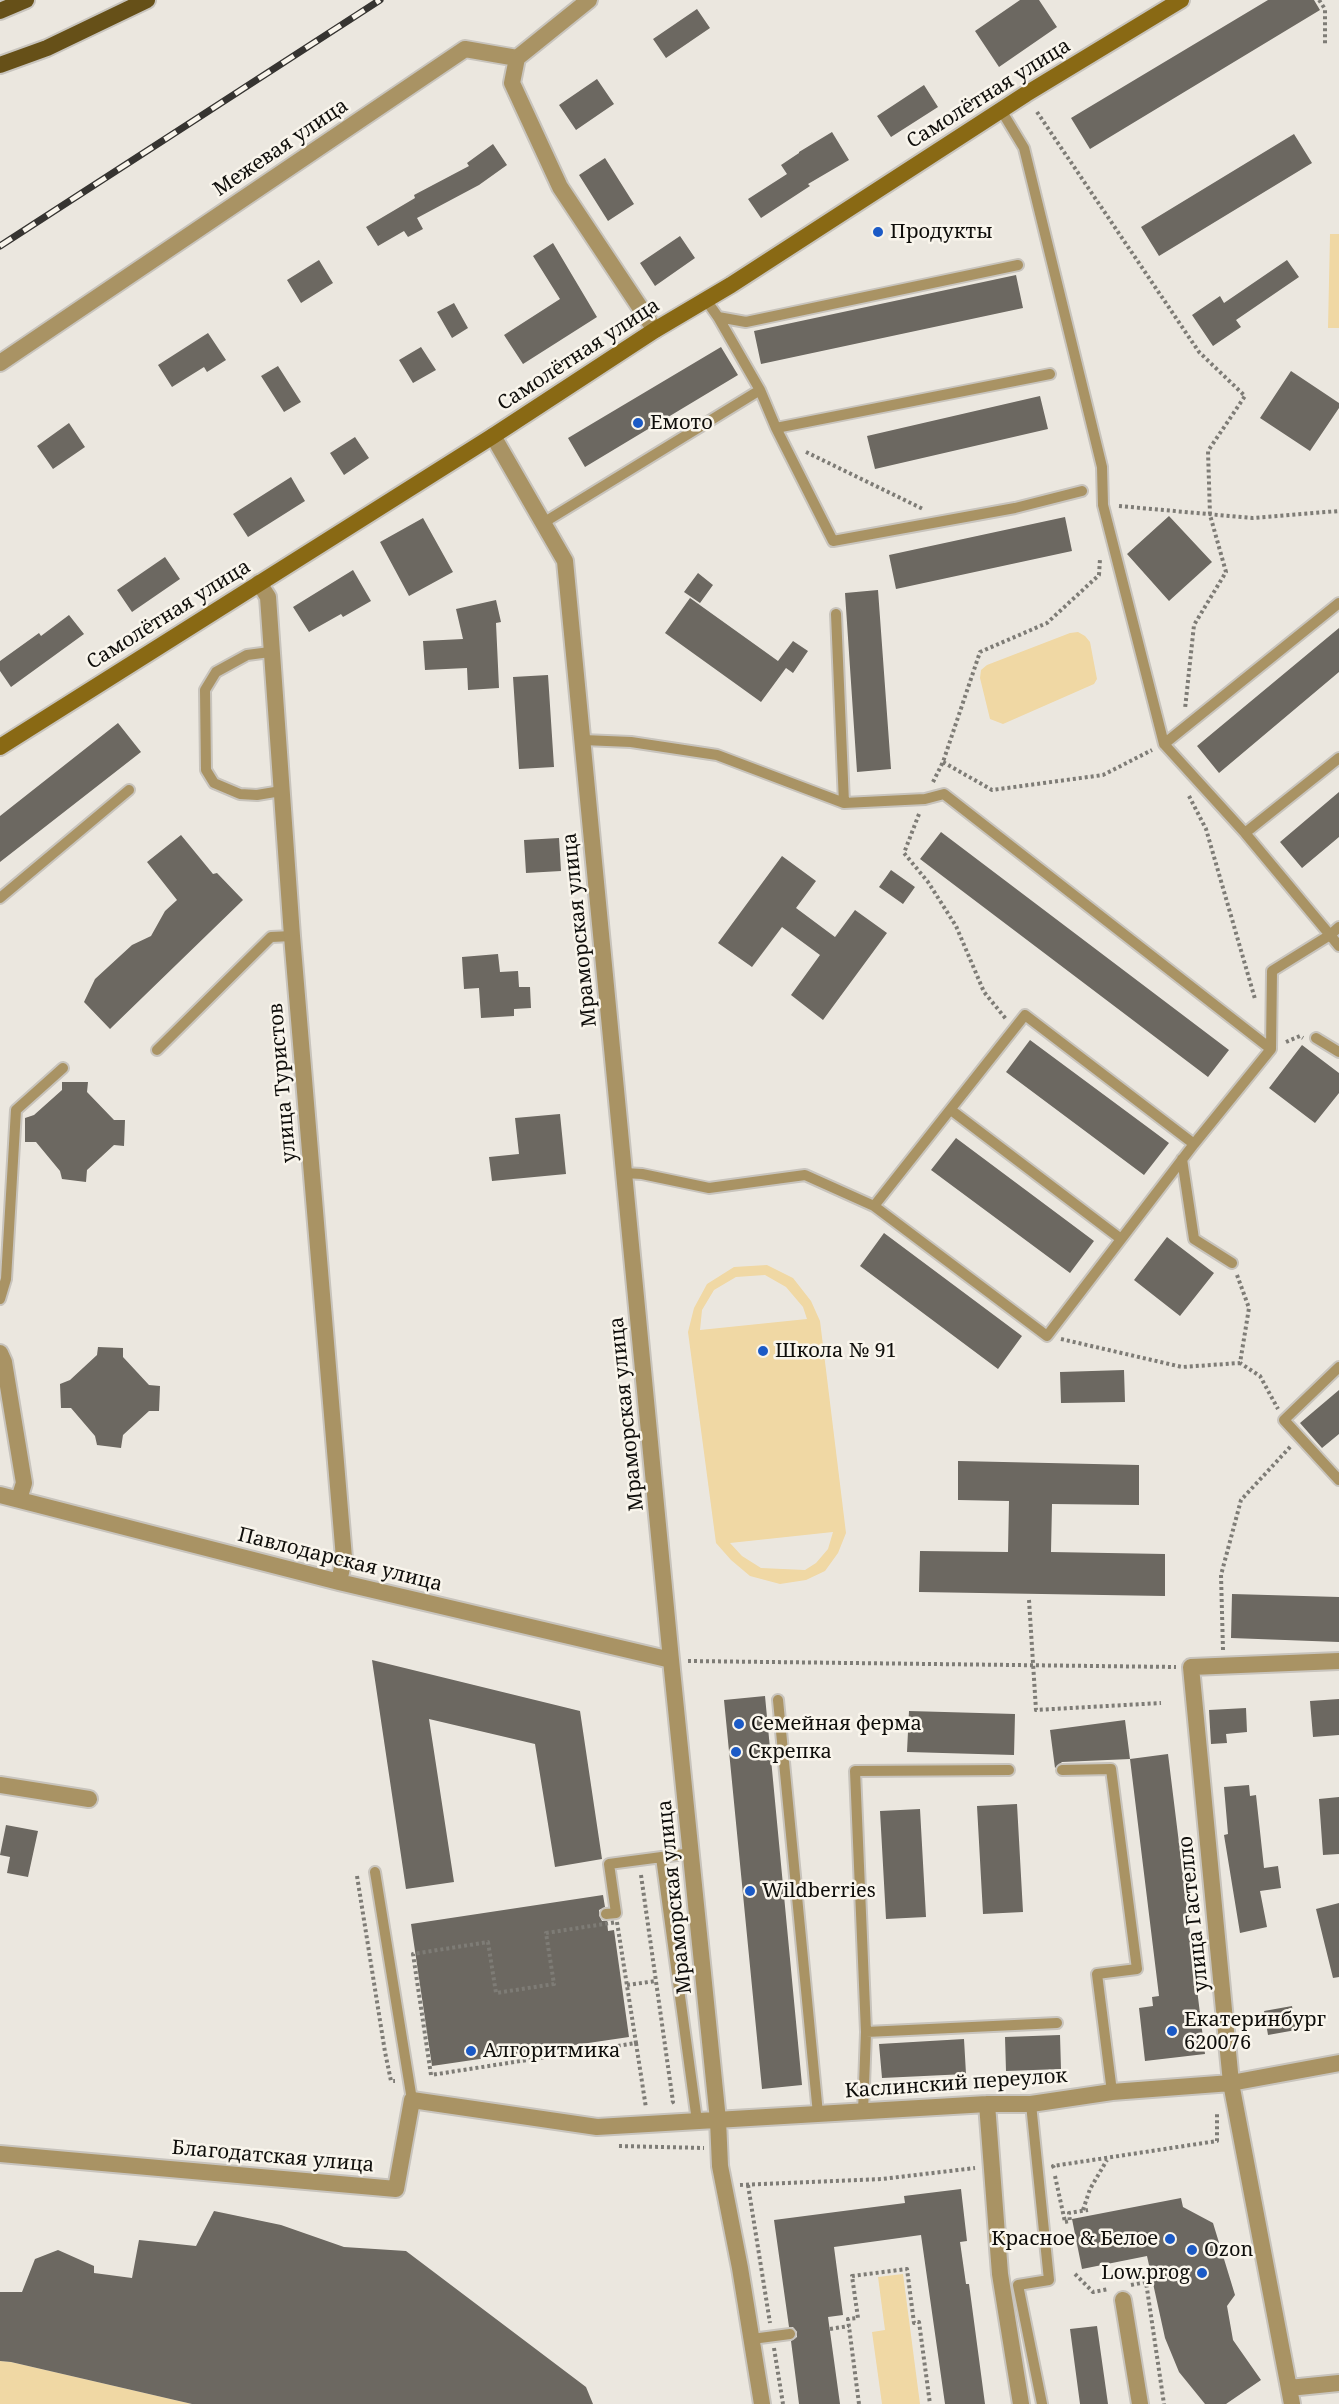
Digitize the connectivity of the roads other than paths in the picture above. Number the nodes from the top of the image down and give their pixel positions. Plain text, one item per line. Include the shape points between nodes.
1 (26, 0) edge
2 (147, 0) edge
3 (589, 0) edge
4 (1181, 0) edge
5 (0, 11) edge
6 (517, 58) junction
7 (0, 65) edge
8 (1001, 110) junction
9 (1018, 265) dead end
10 (706, 300) junction
11 (718, 317) junction
12 (655, 330) junction
13 (0, 363) edge
14 (1050, 374) dead end
15 (760, 390) junction
16 (777, 428) junction
17 (493, 436) junction
18 (1082, 491) dead end
19 (543, 523) junction
20 (259, 583) junction
21 (1339, 603) edge
22 (836, 614) dead end
23 (270, 652) junction
24 (583, 740) junction
25 (1164, 744) junction
26 (0, 747) edge
27 (1339, 758) edge
28 (129, 790) dead end
29 (281, 791) junction
30 (843, 803) junction
31 (1245, 833) junction
32 (0, 898) edge
33 (1339, 927) edge
34 (1330, 934) junction
35 (292, 936) junction
36 (1339, 946) edge
37 (1311, 1039) road end
38 (1271, 1049) junction
39 (157, 1050) dead end
40 (1339, 1052) edge
41 (63, 1068) dead end
42 (951, 1110) junction
43 (1194, 1144) junction
44 (1182, 1160) junction
45 (624, 1173) junction
46 (874, 1206) junction
47 (1121, 1239) junction
48 (1232, 1263) road end
49 (0, 1299) edge
50 (0, 1353) edge
51 (1339, 1367) edge
52 (1339, 1480) edge
53 (0, 1495) edge
54 (19, 1500) junction
55 (339, 1582) junction
56 (671, 1660) junction
57 (1339, 1661) edge
58 (778, 1700) dead end
59 (1010, 1770) dead end
60 (1062, 1770) dead end
61 (0, 1785) edge
62 (89, 1798) dead end
63 (692, 1853) junction
64 (661, 1857) junction
65 (375, 1872) dead end
66 (606, 1914) dead end
67 (1057, 2023) dead end
68 (866, 2032) junction
69 (1339, 2063) edge
70 (1232, 2083) junction
71 (1112, 2092) junction
72 (412, 2100) junction
73 (987, 2104) junction
74 (1031, 2104) junction
75 (863, 2112) junction
76 (818, 2114) junction
77 (718, 2120) junction
78 (697, 2121) junction
79 (0, 2154) edge
80 (1123, 2300) dead end
81 (790, 2334) dead end
82 (752, 2339) junction
83 (1339, 2383) edge
84 (1290, 2396) edge
85 (762, 2404) edge
86 (1021, 2404) edge
87 (1042, 2404) edge
88 (1140, 2404) edge

1 - 5 main road
2 - 7 main road via 47,48
3 - 6 street
4 - 8 main road, Самолётная улица
6 - 12 street via 512,82 560,187
6 - 13 street, Межевая улица via 465,49
8 - 10 main road, Самолётная улица
8 - 25 lane via 1024,148 1102,467 1103,505
9 - 11 lane via 746,322
10 - 11 lane
10 - 12 main road, Самолётная улица
11 - 15 lane
12 - 17 main road, Самолётная улица
14 - 16 lane
15 - 16 lane
15 - 19 lane
16 - 18 lane via 833,541 1015,508
17 - 19 street, Мраморская улица
17 - 20 main road, Самолётная улица
19 - 24 street, Мраморская улица via 565,561
20 - 23 street, улица Туристов via 268,597
20 - 26 main road, Самолётная улица
21 - 25 lane
22 - 30 lane
23 - 29 street, улица Туристов
23 - 29 lane via 247,656 216,672 205,690 206,770 213,783 240,794
24 - 30 lane via 631,742 717,755
24 - 45 street, Мраморская улица
25 - 31 lane
27 - 31 lane
28 - 32 lane
29 - 35 street, улица Туристов
30 - 38 lane via 925,799 944,794
31 - 34 lane
33 - 34 lane
34 - 36 lane
34 - 38 lane via 1272,971
35 - 39 lane via 272,937
35 - 55 street, улица Туристов via 344,1558
37 - 40 lane
38 - 43 lane
41 - 49 lane via 16,1110 6,1279
42 - 43 lane via 1025,1014
42 - 46 lane
42 - 47 lane
43 - 44 lane
44 - 47 lane
44 - 48 lane via 1194,1239
45 - 46 lane via 709,1188 805,1175
45 - 56 street, Мраморская улица
46 - 47 lane via 1047,1336
50 - 54 street via 24,1483
51 - 52 lane via 1284,1420
53 - 54 street, Павлодарская улица
54 - 55 street, Павлодарская улица
55 - 56 street, Павлодарская улица
56 - 63 street, Мраморская улица
57 - 70 street, улица Гастелло via 1191,1667
58 - 76 lane
59 - 68 lane via 855,1771
60 - 71 lane via 1111,1769 1137,1969 1097,1974
61 - 62 street
63 - 64 lane
63 - 77 street, Мраморская улица
64 - 66 lane via 609,1864 616,1913
64 - 78 lane
65 - 72 lane
67 - 68 lane
68 - 75 lane
69 - 70 street, Каслинский переулок
70 - 71 street, Каслинский переулок
70 - 84 street, улица Гастелло
71 - 74 street, Каслинский переулок
72 - 78 street via 597,2127
72 - 79 street, Благодатская улица via 396,2189
73 - 74 street, Каслинский переулок
73 - 75 street, Каслинский переулок
73 - 86 street via 1000,2274
74 - 87 lane via 1049,2280 1018,2285
75 - 76 street, Каслинский переулок
76 - 77 street, Каслинский переулок
77 - 78 street
77 - 82 street, Мраморская улица via 720,2166
80 - 88 street
81 - 82 lane
82 - 85 street, Мраморская улица
83 - 84 street

